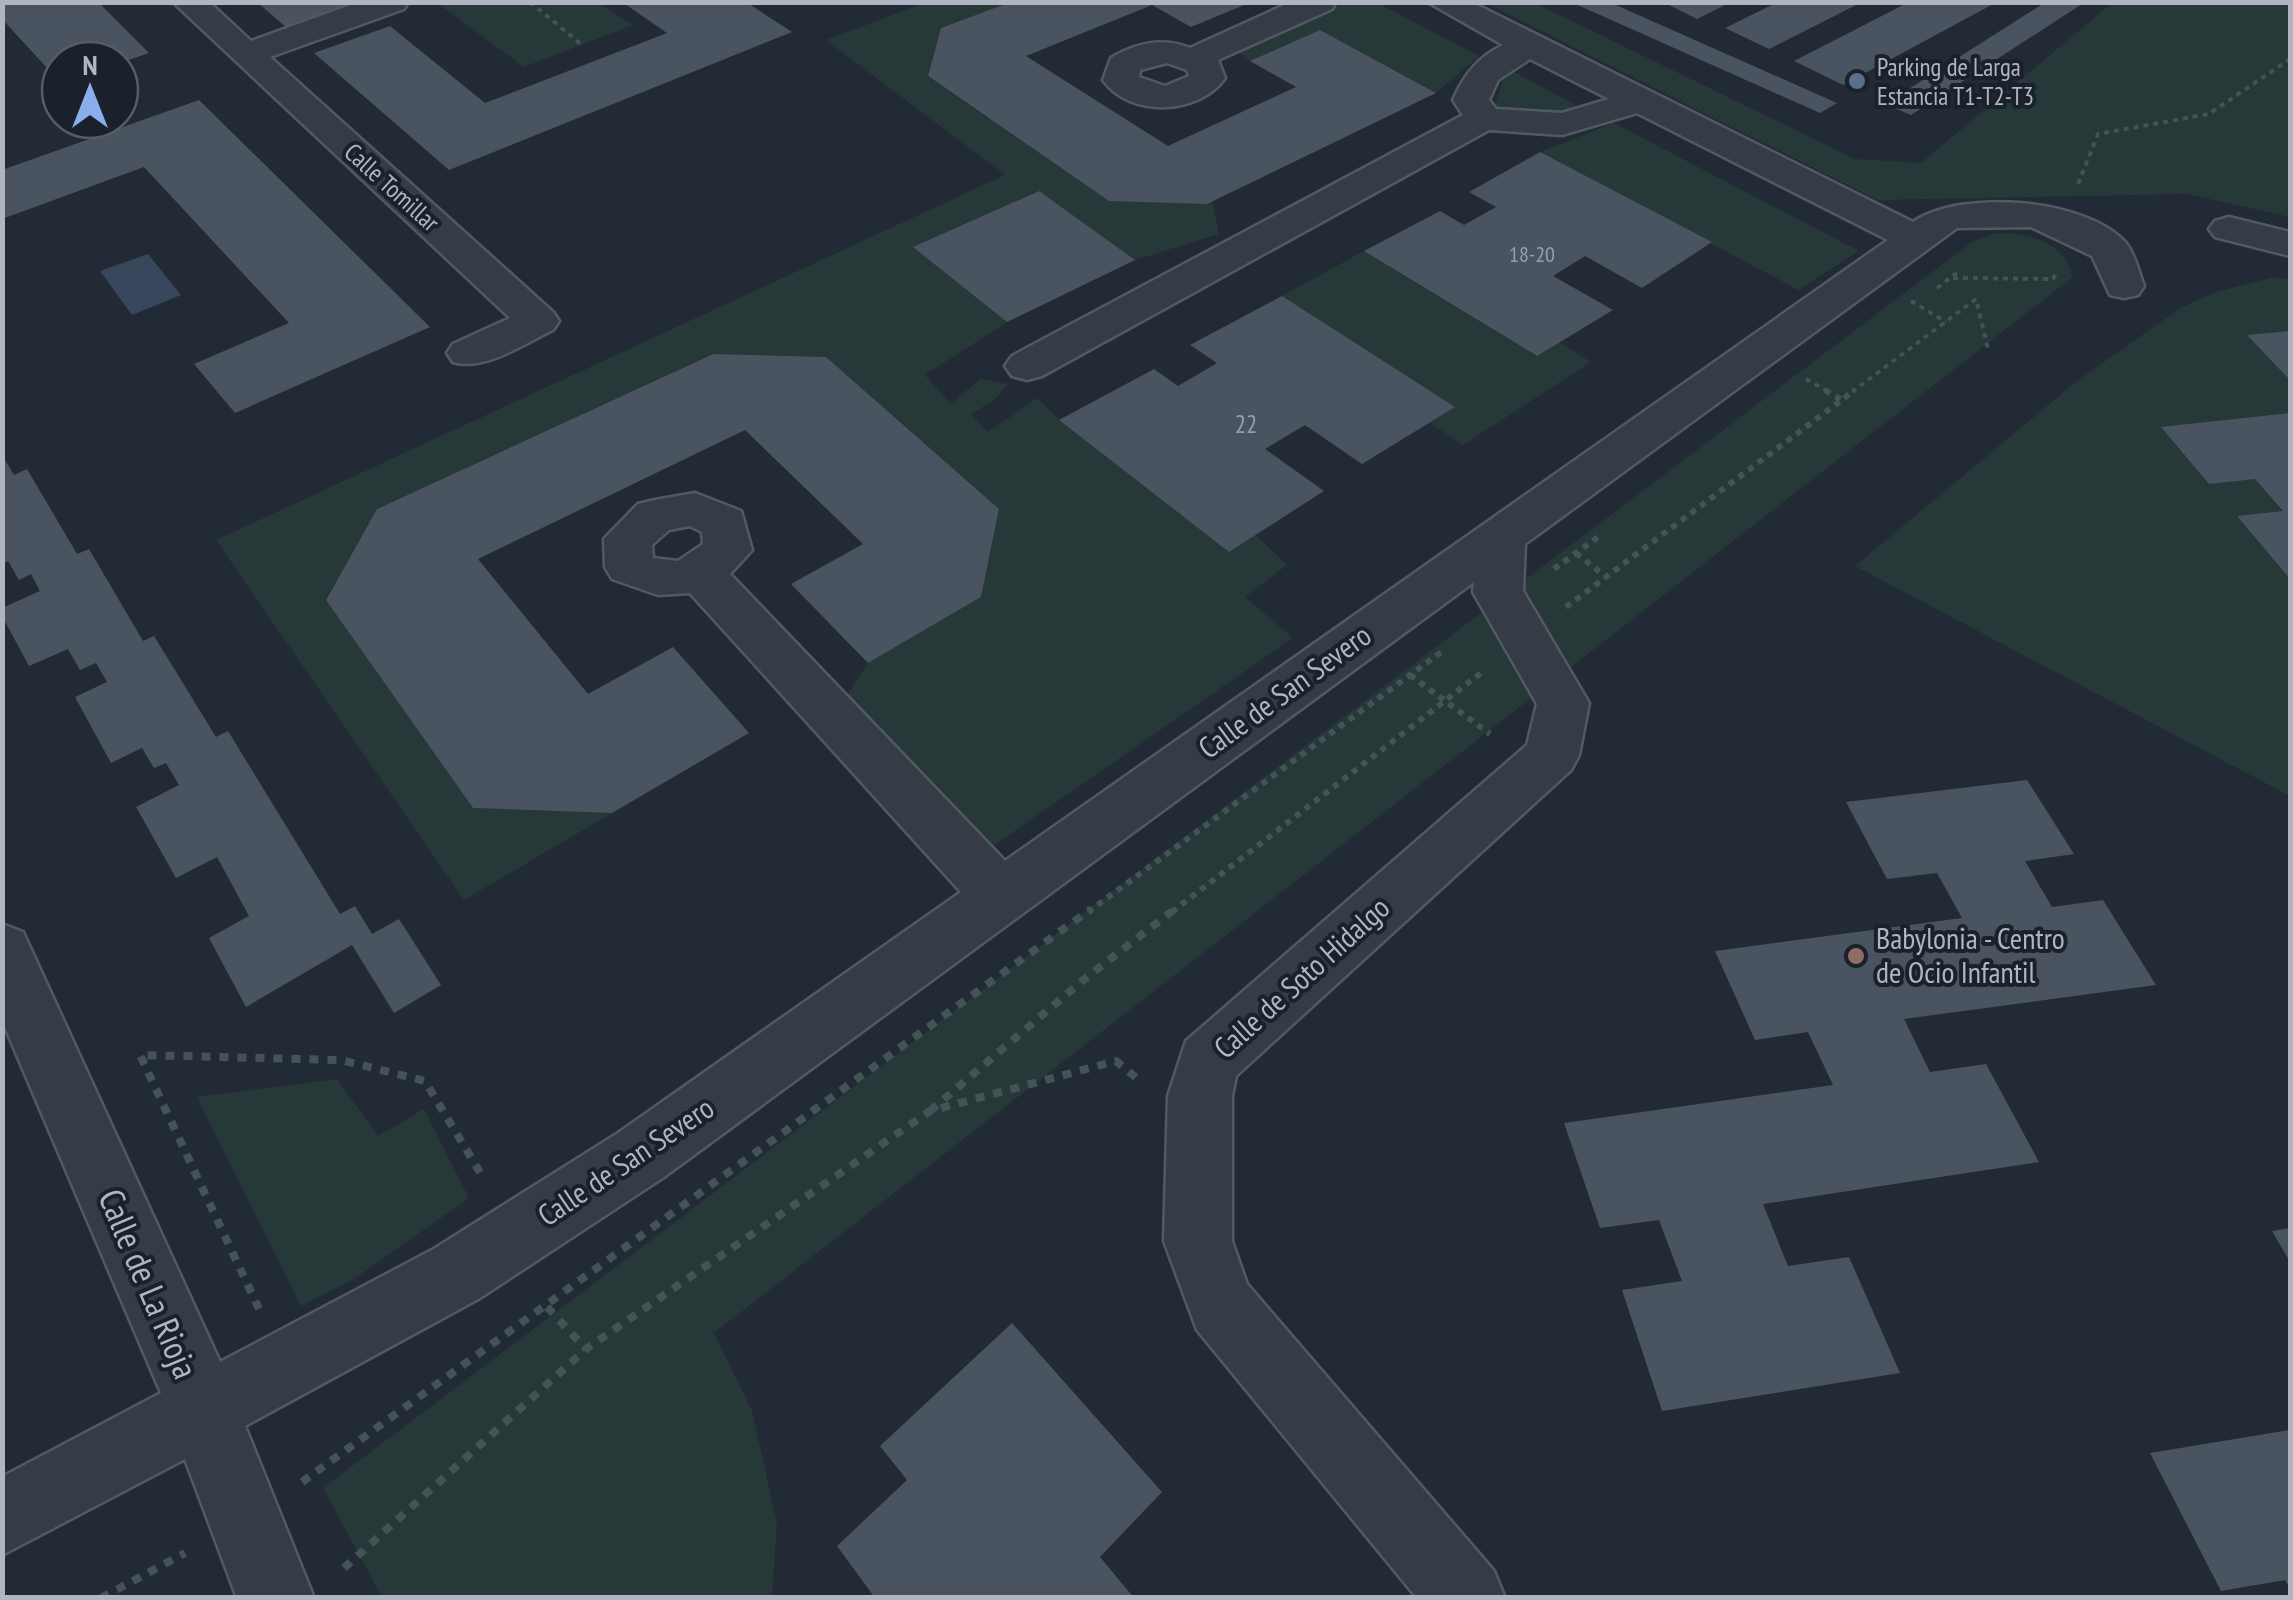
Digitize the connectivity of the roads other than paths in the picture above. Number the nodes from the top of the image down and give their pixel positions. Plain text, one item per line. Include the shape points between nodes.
1 (189, 2) edge
2 (392, 2) edge
3 (1320, 2) edge
4 (1444, 2) edge
5 (1528, 47) junction
6 (246, 54) junction
7 (1195, 58) dead end
8 (1635, 100) junction
9 (1484, 118) junction
10 (2229, 229) dead end
11 (1916, 239) junction
12 (2290, 244) edge
13 (2124, 286) dead end
14 (468, 353) dead end
15 (1028, 366) dead end
16 (1502, 536) junction
17 (701, 574) dead end
18 (1001, 896) junction
19 (2, 950) edge
20 (201, 1414) junction
21 (2, 1518) edge
22 (276, 1598) edge
23 (1467, 1598) edge

1 - 6 street, Calle Tomillar
2 - 6 street
3 - 7 street
4 - 5 street
5 - 8 street
5 - 9 street via 1494,61 1478,78 1470,100
6 - 14 street, Calle Tomillar via 538,321
8 - 9 street via 1602,118 1563,126
8 - 11 street
9 - 15 street
10 - 12 street
11 - 13 street via 1946,217 1998,211 2056,219 2110,249
11 - 16 street, Calle de San Severo
16 - 18 street, Calle de San Severo
16 - 23 street, Calle de Soto Hidalgo via 1498,592 1562,703 1552,756 1208,1061 1200,1096 1198,1241 1222,1306
17 - 18 street
18 - 20 street, Calle de San Severo via 641,1156 456,1274
19 - 20 street, Calle de La Rioja via 174,1335
20 - 21 street, Calle de La Rioja
20 - 22 street

